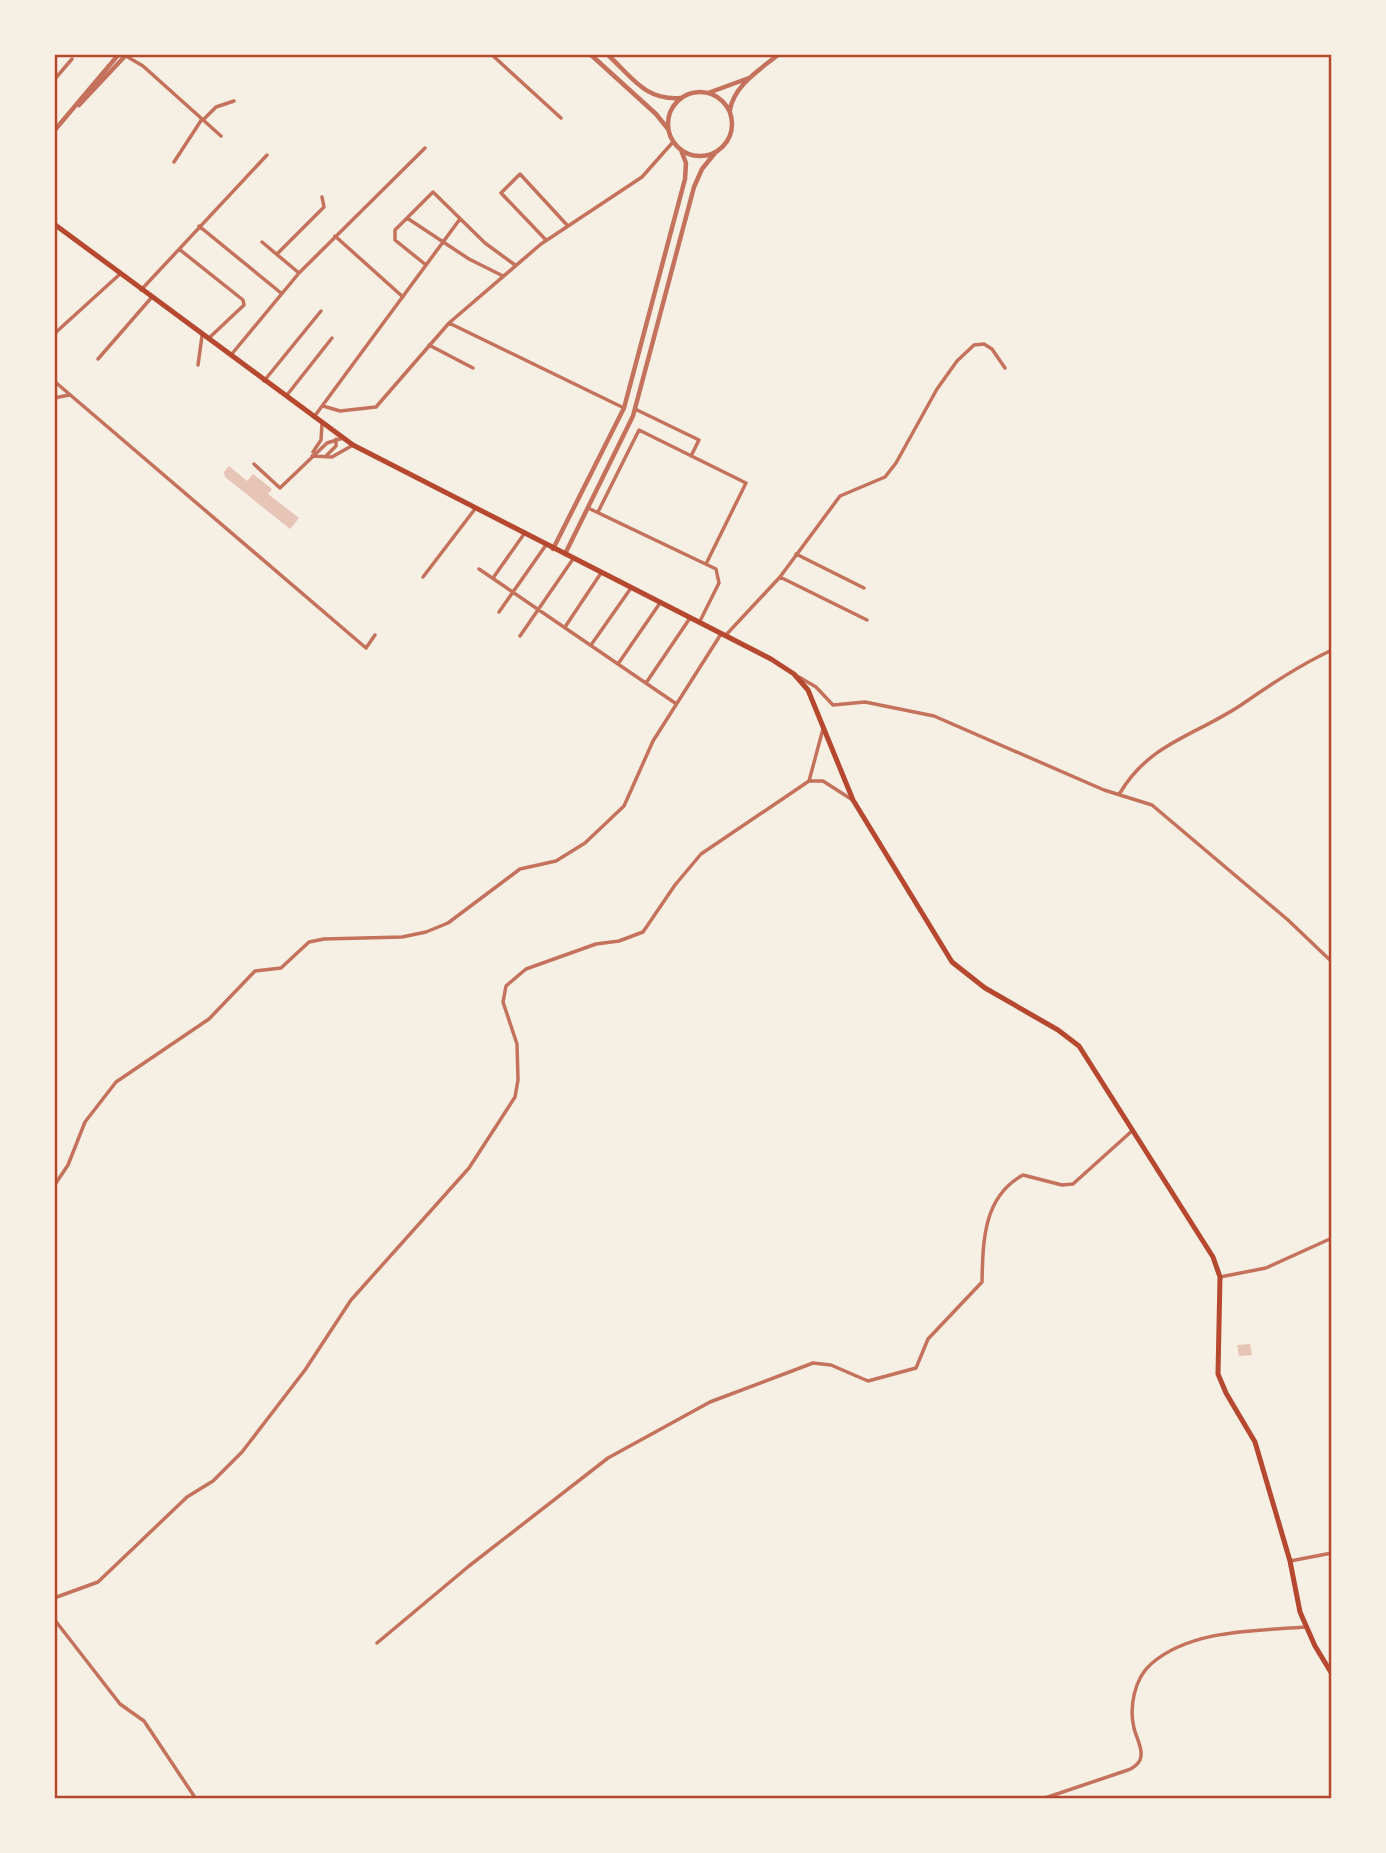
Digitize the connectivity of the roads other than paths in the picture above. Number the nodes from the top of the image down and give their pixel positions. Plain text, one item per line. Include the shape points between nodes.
1 (119, 54) edge
2 (491, 54) edge
3 (590, 54) edge
4 (607, 54) edge
5 (779, 54) edge
6 (126, 55) edge
7 (72, 59) dead end
8 (750, 78) junction
9 (54, 80) edge
10 (708, 93) junction
11 (682, 98) junction
12 (234, 101) dead end
13 (73, 110) junction
14 (730, 113) junction
15 (561, 118) dead end
16 (202, 119) junction
17 (668, 130) junction
18 (54, 131) edge
19 (221, 136) dead end
20 (673, 142) junction
21 (425, 148) dead end
22 (681, 150) junction
23 (715, 153) junction
24 (267, 155) dead end
25 (174, 162) dead end
26 (322, 197) dead end
27 (407, 218) junction
28 (460, 219) junction
29 (54, 224) edge
30 (567, 225) junction
31 (199, 226) junction
32 (335, 236) junction
33 (546, 240) junction
34 (262, 242) dead end
35 (443, 242) junction
36 (179, 249) junction
37 (277, 254) junction
38 (426, 265) junction
39 (515, 265) junction
40 (299, 273) junction
41 (120, 274) junction
42 (503, 276) junction
43 (141, 290) junction
44 (281, 293) junction
45 (152, 297) junction
46 (403, 297) junction
47 (321, 311) dead end
48 (449, 323) junction
49 (54, 334) edge
50 (205, 338) junction
51 (332, 338) dead end
52 (429, 345) junction
53 (230, 355) junction
54 (98, 359) dead end
55 (198, 365) dead end
56 (473, 368) dead end
57 (1005, 368) dead end
58 (264, 380) junction
59 (54, 381) edge
60 (70, 395) junction
61 (285, 397) junction
62 (54, 398) edge
63 (323, 406) junction
64 (624, 408) junction
65 (635, 409) junction
66 (314, 417) junction
67 (322, 422) junction
68 (338, 436) junction
69 (353, 445) junction
70 (310, 456) junction
71 (691, 456) junction
72 (325, 457) junction
73 (254, 464) dead end
74 (588, 508) junction
75 (475, 509) junction
76 (598, 512) junction
77 (524, 534) junction
78 (546, 545) junction
79 (553, 549) junction
80 (796, 554) junction
81 (565, 555) junction
82 (573, 559) junction
83 (706, 564) junction
84 (479, 569) dead end
85 (601, 573) junction
86 (423, 577) dead end
87 (492, 578) junction
88 (780, 578) junction
89 (631, 588) junction
90 (864, 588) dead end
91 (513, 592) junction
92 (660, 603) junction
93 (538, 610) junction
94 (499, 612) dead end
95 (690, 618) junction
96 (867, 620) dead end
97 (699, 623) junction
98 (565, 627) junction
99 (376, 635) dead end
100 (723, 635) junction
101 (520, 636) dead end
102 (591, 645) junction
103 (1332, 650) edge
104 (618, 664) junction
105 (794, 674) junction
106 (646, 683) junction
107 (675, 702) junction
108 (823, 728) junction
109 (808, 780) junction
110 (1120, 793) junction
111 (853, 800) junction
112 (1332, 962) edge
113 (1133, 1129) junction
114 (54, 1186) edge
115 (1332, 1238) edge
116 (1220, 1277) junction
117 (1332, 1553) edge
118 (1290, 1561) junction
119 (54, 1598) edge
120 (54, 1619) edge
121 (1306, 1628) junction
122 (377, 1643) dead end
123 (1332, 1674) edge
124 (197, 1799) edge
125 (1042, 1799) edge

1 - 13 street
2 - 15 street
3 - 17 street
4 - 11 street via 652,96
5 - 8 street
6 - 13 street
6 - 16 street
7 - 9 street
8 - 10 street
8 - 14 street via 734,98
10 - 11 street
10 - 14 street via 719,98
11 - 17 street via 669,115
12 - 16 street via 216,107
13 - 18 street
14 - 23 street via 728,140
16 - 19 street
16 - 25 street
17 - 20 street
20 - 22 street
20 - 30 street via 642,177
21 - 32 street
22 - 23 street via 697,156
22 - 64 street via 685,179
23 - 65 street via 694,187
24 - 31 street
26 - 37 street via 324,207
27 - 28 street via 433,192
27 - 35 street
27 - 38 street via 395,230 395,240
28 - 35 street
28 - 39 street
29 - 41 main road
30 - 33 street
30 - 33 street via 520,174 501,193
31 - 36 street
31 - 44 street
32 - 40 street
32 - 46 street
33 - 39 street
34 - 37 street
35 - 38 street
35 - 42 street
36 - 43 street
36 - 50 street via 243,300 244,305
37 - 40 street
38 - 46 street
39 - 42 street
40 - 44 street
41 - 43 main road
41 - 49 street
42 - 48 street
43 - 45 main road
44 - 53 street
45 - 50 main road
45 - 54 street
46 - 63 street
47 - 58 street
48 - 52 street
48 - 64 street
50 - 53 main road
50 - 55 street
51 - 61 street
52 - 56 street
52 - 63 street via 376,407 340,411
53 - 58 main road
57 - 80 street via 984,344 966,351 937,388 896,463 880,480 841,496
58 - 61 main road
59 - 60 street
60 - 62 street
60 - 99 street via 366,648
61 - 66 main road
63 - 66 street
64 - 79 street
65 - 71 street via 699,440
65 - 74 street
66 - 67 main road
67 - 68 main road
67 - 70 street via 321,439
68 - 69 main road
68 - 70 street
68 - 72 street via 336,446
69 - 72 street via 339,455
69 - 75 main road
70 - 72 street
70 - 73 street via 280,488
71 - 76 street via 639,430
71 - 83 street via 746,483
74 - 76 street
74 - 81 street
75 - 77 main road
75 - 86 street
76 - 83 street
77 - 78 main road
77 - 87 street
78 - 79 main road
78 - 91 street
79 - 81 main road
80 - 88 street
80 - 90 street
81 - 82 main road
82 - 85 main road
82 - 93 street
83 - 97 street via 716,569 719,583
84 - 87 street
85 - 89 main road
85 - 98 street
87 - 91 street
88 - 96 street
88 - 100 street
89 - 92 main road
89 - 102 street
91 - 93 street
91 - 94 street
92 - 95 main road
92 - 104 street
93 - 98 street
93 - 101 street
95 - 97 main road
95 - 106 street
97 - 100 main road
98 - 102 street
100 - 105 main road
100 - 107 street
102 - 104 street
103 - 110 street via 1153,753
104 - 106 street
105 - 108 main road via 808,690
105 - 110 street via 816,687 833,705 865,702 934,716
106 - 107 street
107 - 114 street via 624,806 585,843 556,861 520,869 448,923 426,932 309,942 281,968 255,971 209,1019 116,1082 85,1122
108 - 109 street
108 - 111 main road
109 - 111 street via 823,781
109 - 119 street via 701,854 643,932 526,969 506,986 503,1002 517,1044 518,1080 514,1097 469,1168 351,1300 242,1452 98,1582
110 - 112 street via 1152,805 1170,818
111 - 113 main road via 952,962 1079,1046
113 - 116 main road via 1206,1244
113 - 122 street via 1073,1184 1023,1175 1008,1183 984,1230 982,1282 928,1339 916,1368 868,1381 831,1365 813,1363 710,1402 608,1458
115 - 116 street via 1266,1268
116 - 118 main road via 1219,1374 1255,1442
117 - 118 street
118 - 121 main road
120 - 124 street via 120,1704 144,1720
121 - 123 main road
121 - 125 street via 1217,1634 1152,1663 1138,1685 1132,1707 1139,1762 1128,1770

